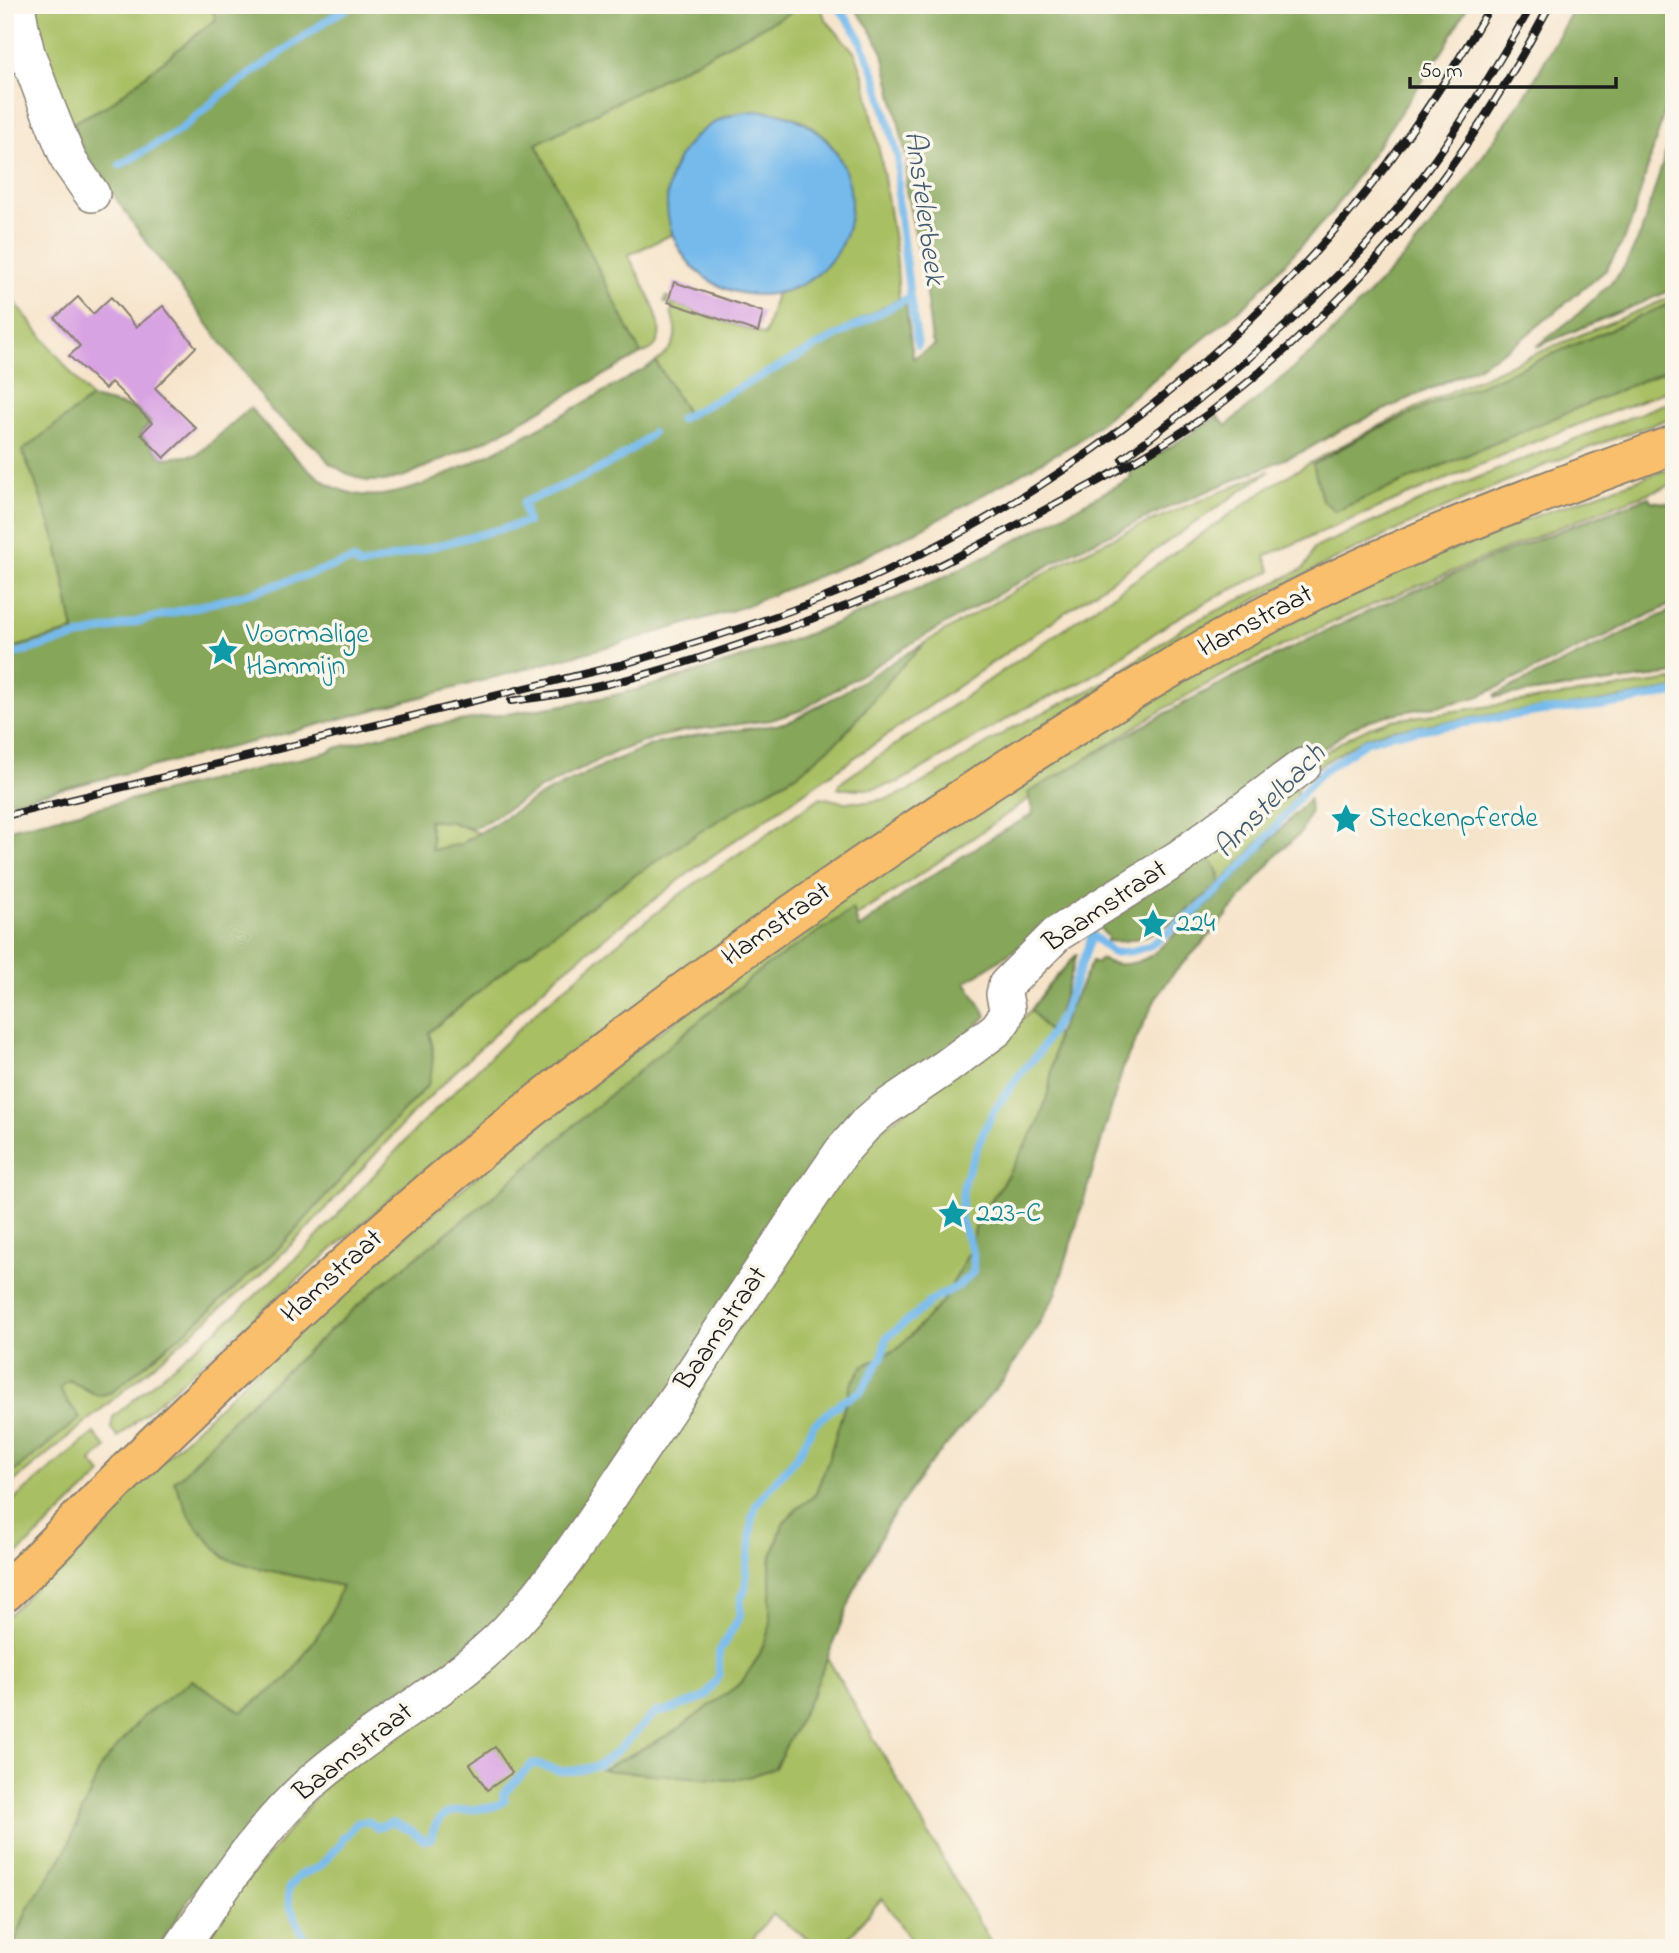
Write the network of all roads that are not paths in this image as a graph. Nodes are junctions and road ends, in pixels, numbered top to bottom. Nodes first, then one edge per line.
1 (18, 5) edge
2 (92, 194) dead end
3 (1674, 445) edge
4 (1303, 766) dead end
5 (5, 1592) edge
6 (181, 1948) edge

1 - 2 street
3 - 5 main road, Hamstraat
4 - 6 street, Baamstraat

